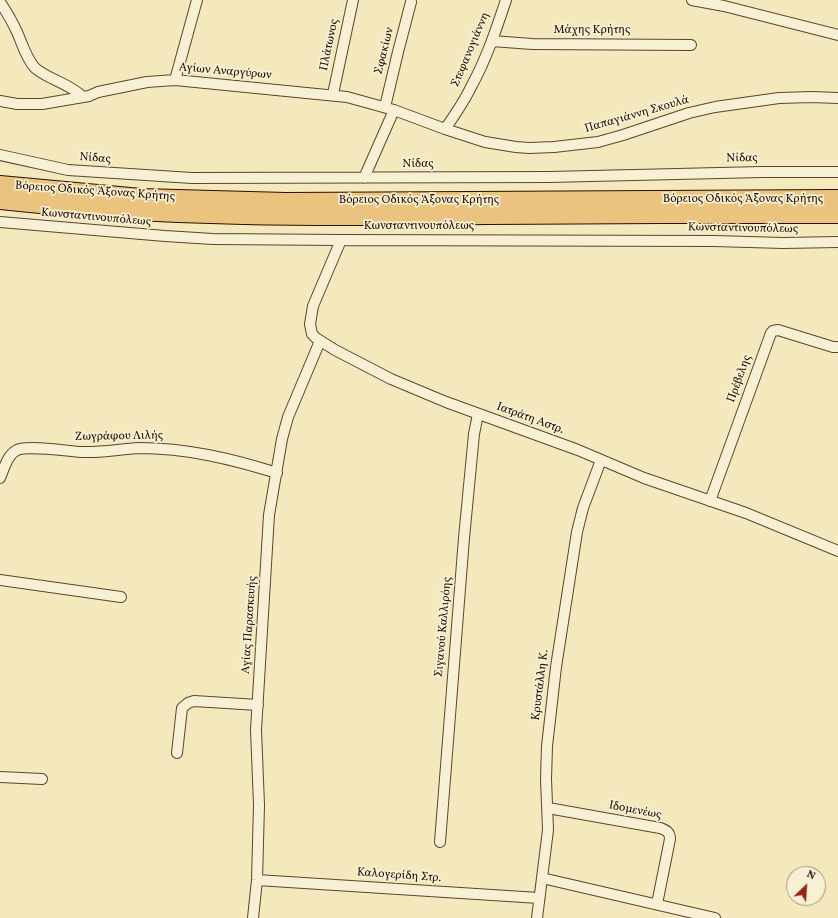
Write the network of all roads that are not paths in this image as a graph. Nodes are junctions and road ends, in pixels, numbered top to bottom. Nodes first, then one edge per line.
1 (197, 0) edge
2 (353, 0) edge
3 (506, 0) edge
4 (692, 0) edge
5 (0, 2) edge
6 (412, 2) dead end
7 (838, 34) edge
8 (492, 41) junction
9 (692, 45) dead end
10 (175, 80) junction
11 (333, 94) junction
12 (83, 97) junction
13 (838, 98) edge
14 (0, 101) edge
15 (390, 109) junction
16 (445, 129) junction
17 (0, 155) edge
18 (838, 172) edge
19 (364, 178) junction
20 (0, 184) edge
21 (838, 199) edge
22 (0, 200) edge
23 (838, 214) edge
24 (0, 222) edge
25 (341, 240) junction
26 (838, 242) edge
27 (320, 342) junction
28 (838, 347) edge
29 (478, 414) junction
30 (601, 460) junction
31 (277, 473) junction
32 (0, 478) edge
33 (710, 501) junction
34 (838, 552) edge
35 (0, 580) edge
36 (121, 597) dead end
37 (258, 705) junction
38 (177, 753) dead end
39 (0, 777) edge
40 (42, 779) dead end
41 (548, 808) junction
42 (440, 842) dead end
43 (542, 878) junction
44 (257, 880) junction
45 (539, 898) junction
46 (657, 904) junction
47 (698, 916) edge
48 (253, 918) edge
49 (537, 918) edge
50 (715, 918) edge

1 - 10 street
2 - 11 street, Πλάτωνος
3 - 8 street, Στεφανογιάννη
4 - 7 street
5 - 12 street
6 - 15 street, Σφακίων
8 - 9 street, Μάχης Κρήτης
8 - 16 street, Στεφανογιάννη
10 - 11 street, Αγίων Αναργύρων
10 - 12 street, Αγίων Αναργύρων
11 - 15 street, Αγίων Αναργύρων
12 - 14 street, Αγίων Αναργύρων
13 - 16 street, Παπαγιάννη Σκουλά
15 - 16 street, Αγίων Αναργύρων
15 - 19 street, Σφακίων
17 - 19 street, Νίδας
18 - 19 street, Νίδας
20 - 21 highway, Βόρειος Οδικός Άξονας Κρήτης
22 - 23 highway, Βόρειος Οδικός Άξονας Κρήτης
24 - 25 street, Κωνσταντινουπόλεως
25 - 26 street, Κωνσταντινουπόλεως
25 - 27 street
27 - 29 street, Ιατράτη Αστρ.
27 - 31 street, Αγίας Παρασκευής
28 - 33 street, Πρέβελης
29 - 30 street, Ιατράτη Αστρ.
29 - 42 street, Σιγανού Καλλιρόης
30 - 33 street, Ιατράτη Αστρ.
30 - 41 street, Κρυστάλλη Κ.
31 - 32 street, Ζωγράφου Λιλής
31 - 37 street, Αγίας Παρασκευής
33 - 34 street, Ιατράτη Αστρ.
35 - 36 street
37 - 38 street
37 - 44 street, Αγίας Παρασκευής
39 - 40 street
41 - 43 street, Κρυστάλλη Κ.
41 - 46 street, Ιδομενέως
43 - 45 street, Κρυστάλλη Κ.
43 - 46 street
44 - 45 street, Καλογερίδη Στρ.
44 - 48 street, Αγίας Παρασκευής
45 - 49 street, Κρυστάλλη Κ.
46 - 47 street
47 - 50 street

